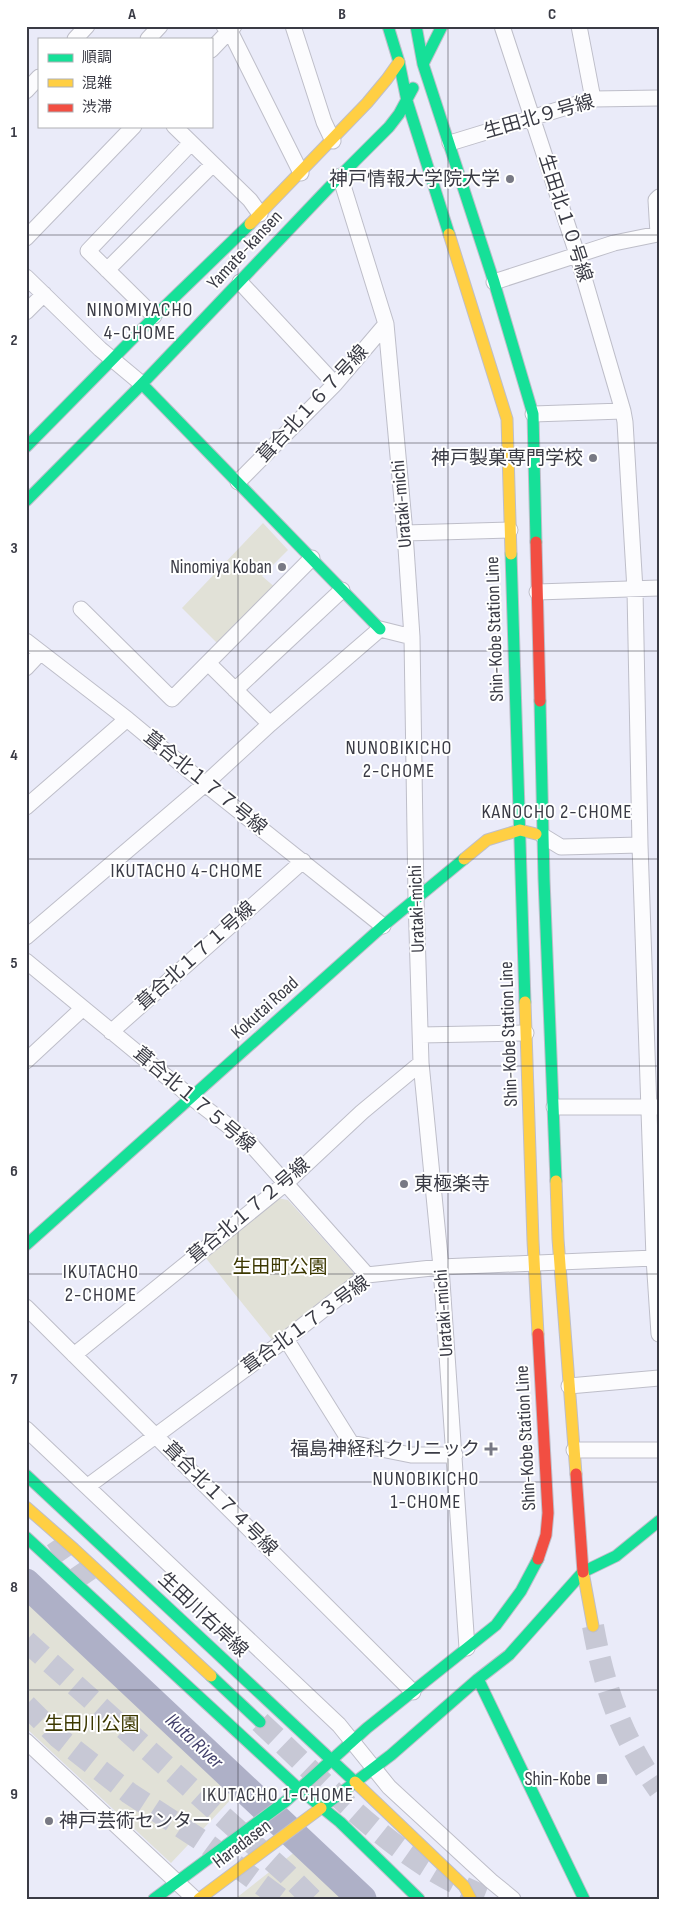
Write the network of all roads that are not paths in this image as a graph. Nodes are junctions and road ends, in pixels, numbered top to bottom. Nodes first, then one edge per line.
1 (160, 26) edge
2 (293, 26) edge
3 (388, 26) edge
4 (412, 26) edge
5 (416, 26) edge
6 (442, 26) edge
7 (502, 26) edge
8 (579, 26) edge
9 (229, 28) edge
10 (149, 38) edge
11 (212, 49) edge
12 (399, 62) junction
13 (423, 64) junction
14 (38, 78) edge
15 (26, 91) edge
16 (659, 98) edge
17 (593, 99) junction
18 (407, 101) junction
19 (532, 117) junction
20 (132, 128) edge
21 (176, 128) edge
22 (333, 141) junction
23 (191, 143) junction
24 (450, 143) junction
25 (212, 164) junction
26 (301, 173) junction
27 (340, 176) junction
28 (659, 197) edge
29 (260, 214) junction
30 (26, 238) edge
31 (577, 254) junction
32 (107, 270) junction
33 (26, 277) edge
34 (240, 282) junction
35 (494, 282) junction
36 (44, 294) junction
37 (26, 312) edge
38 (154, 316) junction
39 (386, 324) junction
40 (112, 359) junction
41 (142, 384) junction
42 (335, 384) junction
43 (623, 411) junction
44 (532, 414) junction
45 (26, 448) edge
46 (238, 482) junction
47 (26, 501) edge
48 (510, 530) junction
49 (405, 533) junction
50 (312, 558) junction
51 (659, 588) edge
52 (342, 590) junction
53 (635, 590) junction
54 (537, 592) junction
55 (81, 608) dead end
56 (380, 628) junction
57 (412, 637) junction
58 (26, 641) edge
59 (40, 653) junction
60 (208, 663) junction
61 (26, 668) edge
62 (234, 690) junction
63 (127, 720) junction
64 (270, 724) junction
65 (205, 784) junction
66 (26, 807) edge
67 (520, 830) junction
68 (543, 836) junction
69 (640, 845) junction
70 (303, 861) junction
71 (416, 898) junction
72 (384, 926) junction
73 (26, 937) edge
74 (26, 961) edge
75 (83, 1008) junction
76 (112, 1032) junction
77 (526, 1033) junction
78 (421, 1035) junction
79 (26, 1062) edge
80 (422, 1063) junction
81 (191, 1097) junction
82 (554, 1107) junction
83 (654, 1108) edge
84 (286, 1183) junction
85 (26, 1245) edge
86 (654, 1258) junction
87 (535, 1262) junction
88 (559, 1262) junction
89 (441, 1267) junction
90 (367, 1275) junction
91 (26, 1307) edge
92 (659, 1334) edge
93 (286, 1338) junction
94 (74, 1355) junction
95 (659, 1378) edge
96 (570, 1386) junction
97 (26, 1429) edge
98 (156, 1436) junction
99 (574, 1450) junction
100 (659, 1450) edge
101 (455, 1455) junction
102 (26, 1475) edge
103 (88, 1486) junction
104 (26, 1507) edge
105 (659, 1521) edge
106 (26, 1537) edge
107 (570, 1560) dead end
108 (583, 1572) junction
109 (593, 1626) tunnel mouth
110 (467, 1648) junction
111 (478, 1679) junction
112 (413, 1692) junction
113 (260, 1722) tunnel mouth
114 (26, 1741) edge
115 (352, 1741) junction
116 (331, 1760) junction
117 (374, 1768) junction
118 (355, 1782) junction
119 (300, 1789) junction
120 (322, 1807) junction
121 (177, 1882) junction
122 (468, 1892) edge
123 (154, 1899) edge
124 (195, 1899) edge
125 (199, 1899) edge
126 (419, 1899) edge
127 (482, 1899) edge
128 (513, 1899) edge
129 (584, 1899) edge

1 - 10 street
2 - 22 street
3 - 12 main road, Shin-Kobe Station Line
4 - 12 main road, Yamate-kansen
5 - 13 main road
6 - 13 main road, Yamate-kansen
7 - 19 street, 生田北１０号線
8 - 17 street
9 - 11 street
9 - 26 street
12 - 18 main road, Shin-Kobe Station Line
12 - 22 main road, Yamate-kansen
13 - 18 main road, Yamate-kansen
13 - 24 main road
14 - 15 street
16 - 17 street, 生田北９号線
17 - 19 street, 生田北９号線
18 - 27 main road, Yamate-kansen
18 - 48 main road, Shin-Kobe Station Line
19 - 24 street, 生田北９号線
19 - 31 street, 生田北１０号線
20 - 30 street
21 - 23 street
22 - 26 main road, Yamate-kansen
23 - 25 street
23 - 32 street
24 - 35 main road
25 - 29 street
25 - 32 street
26 - 29 main road, Yamate-kansen
27 - 34 main road, Yamate-kansen
27 - 39 street, Urataki-michi
28 - 31 street
29 - 38 main road, Yamate-kansen
31 - 35 street
31 - 43 street, 生田北１０号線
32 - 38 street
33 - 36 street
34 - 41 main road, Yamate-kansen
34 - 42 street
35 - 44 main road
36 - 37 street
36 - 40 street
38 - 40 main road, Yamate-kansen
39 - 42 street, 葺合北１６７号線
39 - 49 street, Urataki-michi
40 - 41 street
40 - 45 main road, Yamate-kansen
41 - 46 main road
41 - 47 main road, Yamate-kansen
42 - 46 street, 葺合北１６７号線
43 - 44 street
43 - 53 street, 生田北１０号線
44 - 54 main road
46 - 50 main road
48 - 49 street
48 - 67 main road, Shin-Kobe Station Line
49 - 57 street, Urataki-michi
50 - 52 main road
50 - 60 street
51 - 53 street
52 - 56 main road
52 - 62 street
53 - 54 street
53 - 69 street, 生田北１０号線
54 - 68 main road
55 - 60 street
56 - 57 street
56 - 64 street
57 - 71 street, Urataki-michi
58 - 59 street, 葺合北１７７号線
59 - 61 street
59 - 63 street, 葺合北１７７号線
60 - 62 street
62 - 64 street
63 - 65 street, 葺合北１７７号線
63 - 66 street
64 - 65 street
65 - 70 street, 葺合北１７７号線
65 - 73 street
67 - 68 main road
67 - 71 main road, Kokutai Road
67 - 77 main road, Shin-Kobe Station Line
68 - 69 street
68 - 82 main road
69 - 83 street, 生田北１０号線
70 - 72 street, 葺合北１７７号線
70 - 76 street, 葺合北１７１号線
71 - 72 main road, Kokutai Road
71 - 78 street, Urataki-michi
72 - 81 main road, Kokutai Road
74 - 75 street, 葺合北１７５号線
75 - 76 street, 葺合北１７５号線
75 - 79 street
76 - 81 street, 葺合北１７５号線
77 - 78 street
77 - 87 main road, Shin-Kobe Station Line
78 - 80 street, Urataki-michi
80 - 84 street, 葺合北１７２号線
80 - 89 street, Urataki-michi
81 - 84 street, 葺合北１７５号線
81 - 85 main road, Kokutai Road
82 - 83 street
82 - 88 main road
83 - 86 street, 生田北１０号線
84 - 90 street, 葺合北１７５号線
84 - 94 street, 葺合北１７２号線
86 - 88 street, 葺合北１７３号線
86 - 92 street, 生田北１０号線
87 - 88 street, 葺合北１７３号線
87 - 89 street, 葺合北１７３号線
87 - 110 main road, Shin-Kobe Station Line
88 - 96 main road
89 - 90 street, 葺合北１７３号線
89 - 101 street, Urataki-michi
90 - 93 street, 葺合北１７３号線
91 - 94 street, 葺合北１７４号線
93 - 98 street, 葺合北１７３号線
93 - 101 street
94 - 98 street, 葺合北１７４号線
95 - 96 street
96 - 99 main road
97 - 103 street
98 - 103 street, 葺合北１７３号線
98 - 112 street, 葺合北１７４号線
99 - 100 street
99 - 108 main road
101 - 110 street, Urataki-michi
102 - 116 main road, 生田川右岸線
103 - 115 street
104 - 113 main road
105 - 108 main road
106 - 119 main road
107 - 108 main road
108 - 109 main road
108 - 111 main road
110 - 112 main road, Shin-Kobe Station Line
111 - 117 main road
111 - 129 main road
112 - 115 main road, Shin-Kobe Station Line
114 - 121 street
115 - 116 main road, Shin-Kobe Station Line
115 - 117 street
116 - 118 main road, 生田川右岸線
116 - 119 main road, Shin-Kobe Station Line
117 - 118 main road
117 - 128 street
118 - 120 main road, Haradasen
118 - 122 main road
119 - 120 main road
119 - 121 main road, Haradasen
120 - 125 main road, Haradasen
120 - 126 main road
121 - 123 main road, Haradasen
121 - 124 street
122 - 127 street

